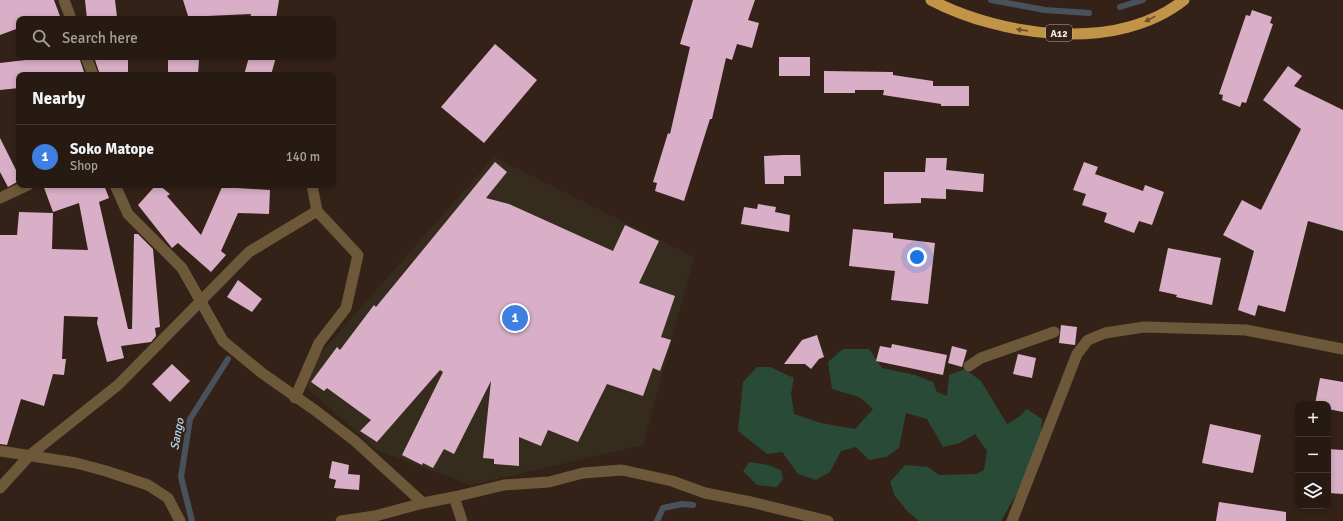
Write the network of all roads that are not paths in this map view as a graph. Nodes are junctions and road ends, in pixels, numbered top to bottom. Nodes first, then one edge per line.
1 (64, 0) edge
2 (931, 0) edge
3 (1184, 0) edge
4 (70, 16) edge
5 (87, 60) edge
6 (92, 72) edge
7 (22, 188) edge
8 (115, 188) edge
9 (313, 188) edge
10 (0, 198) edge
11 (317, 211) junction
12 (201, 301) junction
13 (1054, 332) dead end
14 (1343, 349) edge
15 (969, 366) dead end
16 (295, 398) junction
17 (0, 451) edge
18 (30, 455) junction
19 (0, 488) edge
20 (454, 497) junction
21 (423, 503) junction
22 (180, 521) edge
23 (341, 521) edge
24 (462, 521) edge
25 (828, 521) edge
26 (1012, 521) edge

1 - 4 street
3 -> 2 highway, A12
5 - 6 street
7 - 10 street
8 - 12 street
9 - 11 street
11 - 12 street
11 - 16 street
12 - 16 street
12 - 18 street
13 - 15 street
14 - 26 street
16 - 21 street
17 - 18 street
18 - 19 street
18 - 22 street
20 - 21 street
20 - 24 street
20 - 25 street
21 - 23 street

